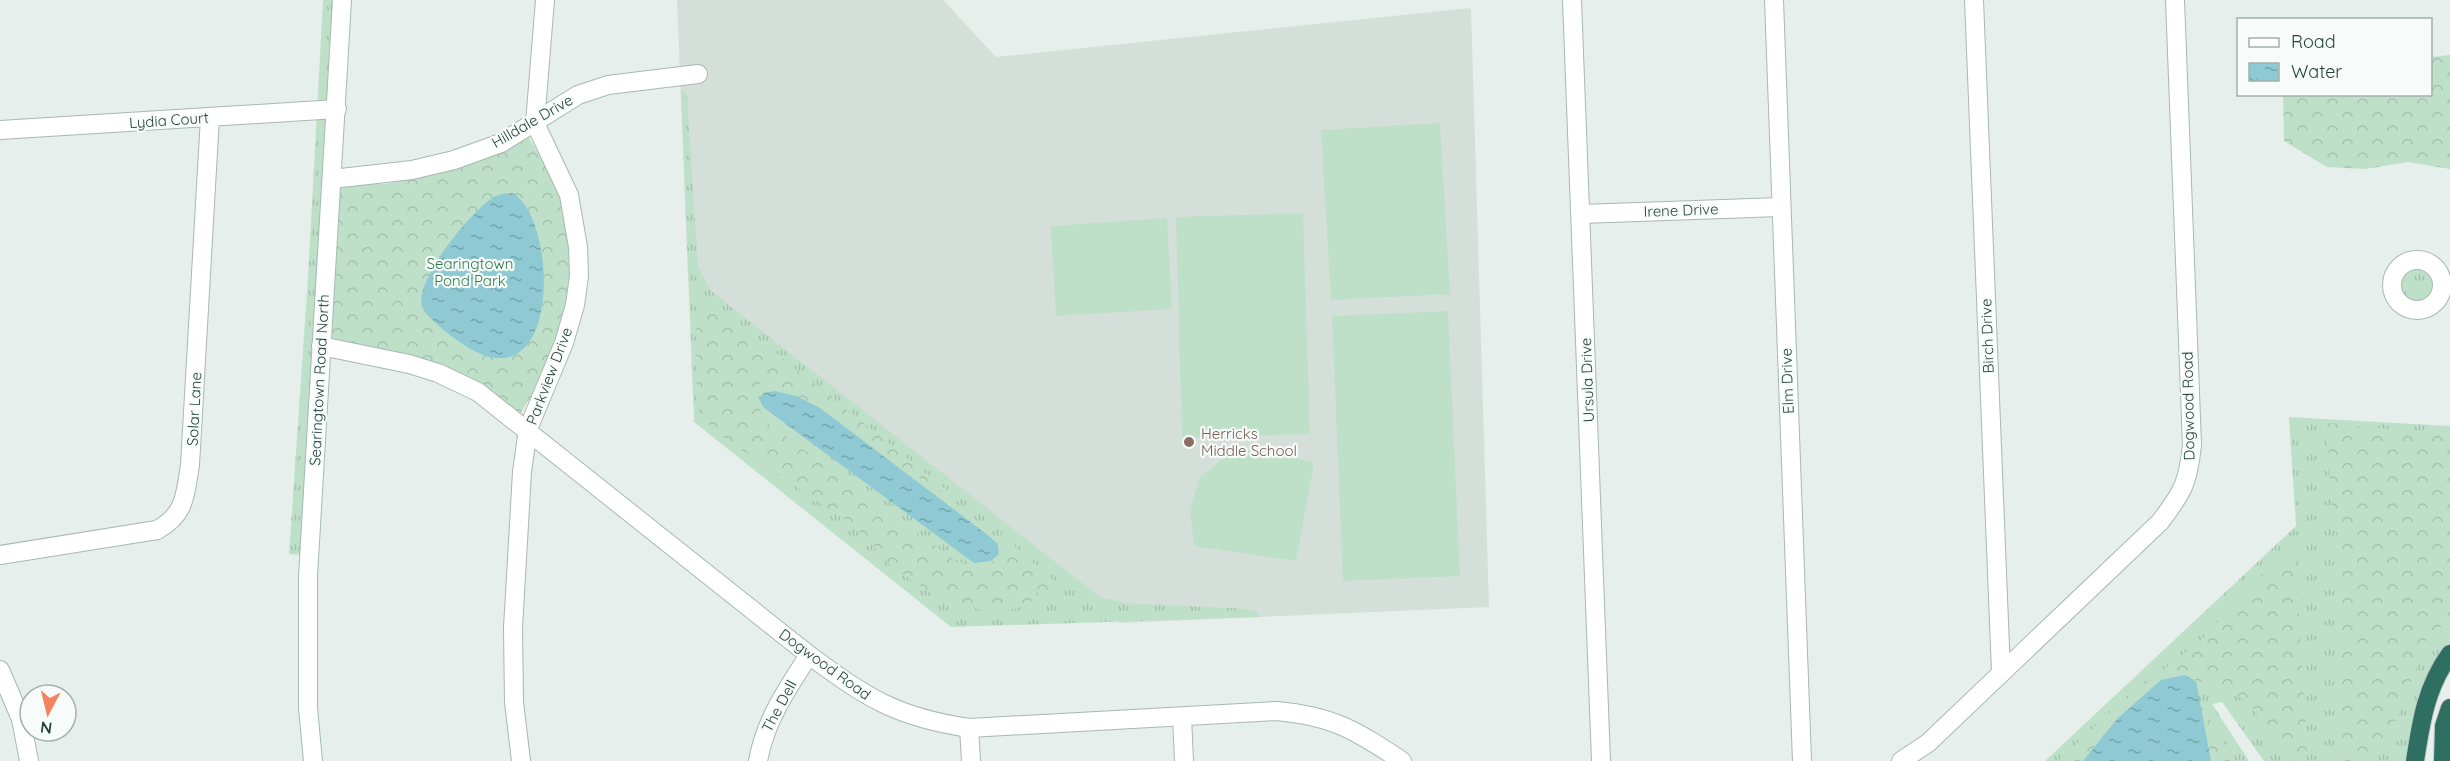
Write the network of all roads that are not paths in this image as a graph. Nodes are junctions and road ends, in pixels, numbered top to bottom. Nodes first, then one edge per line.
1 (342, 0) edge
2 (545, 0) edge
3 (1572, 0) edge
4 (1774, 0) edge
5 (1974, 0) edge
6 (2175, 0) edge
7 (698, 74) dead end
8 (337, 109) junction
9 (210, 117) junction
10 (535, 123) junction
11 (0, 130) edge
12 (332, 179) junction
13 (1781, 207) junction
14 (1581, 214) junction
15 (321, 346) junction
16 (528, 429) junction
17 (0, 555) edge
18 (809, 654) junction
19 (2450, 654) edge
20 (0, 670) edge
21 (2001, 672) junction
22 (2450, 708) edge
23 (1182, 717) junction
24 (969, 728) junction
25 (29, 761) edge
26 (313, 761) edge
27 (521, 761) edge
28 (758, 761) edge
29 (971, 761) edge
30 (1184, 761) edge
31 (1402, 761) edge
32 (1601, 761) edge
33 (1802, 761) edge
34 (1901, 761) edge
35 (2415, 761) edge
36 (2443, 761) edge

1 - 8 street, Searingtown Road North
2 - 10 street, Parkview Drive
3 - 14 street, Ursula Drive
4 - 13 street, Elm Drive
5 - 21 street, Birch Drive
6 - 21 street, Dogwood Road
7 - 10 street, Hilldale Drive
8 - 9 street, Lydia Court
8 - 12 street, Searingtown Road North
9 - 11 street, Lydia Court
9 - 17 street, Solar Lane
10 - 12 street, Hilldale Drive
10 - 16 street, Parkview Drive
12 - 15 street, Searingtown Road North
13 - 14 street, Irene Drive
13 - 33 street, Elm Drive
14 - 32 street, Ursula Drive
15 - 16 street, Dogwood Road
15 - 26 street, Searingtown Road North
16 - 18 street, Dogwood Road
16 - 27 street, Parkview Drive
18 - 24 street, Dogwood Road
18 - 28 street, The Dell
19 - 35 highway
20 - 25 street
21 - 34 street, Dogwood Road
22 - 36 highway
23 - 24 street, Dogwood Road
23 - 30 street
23 - 31 street, Dogwood Road
24 - 29 street

